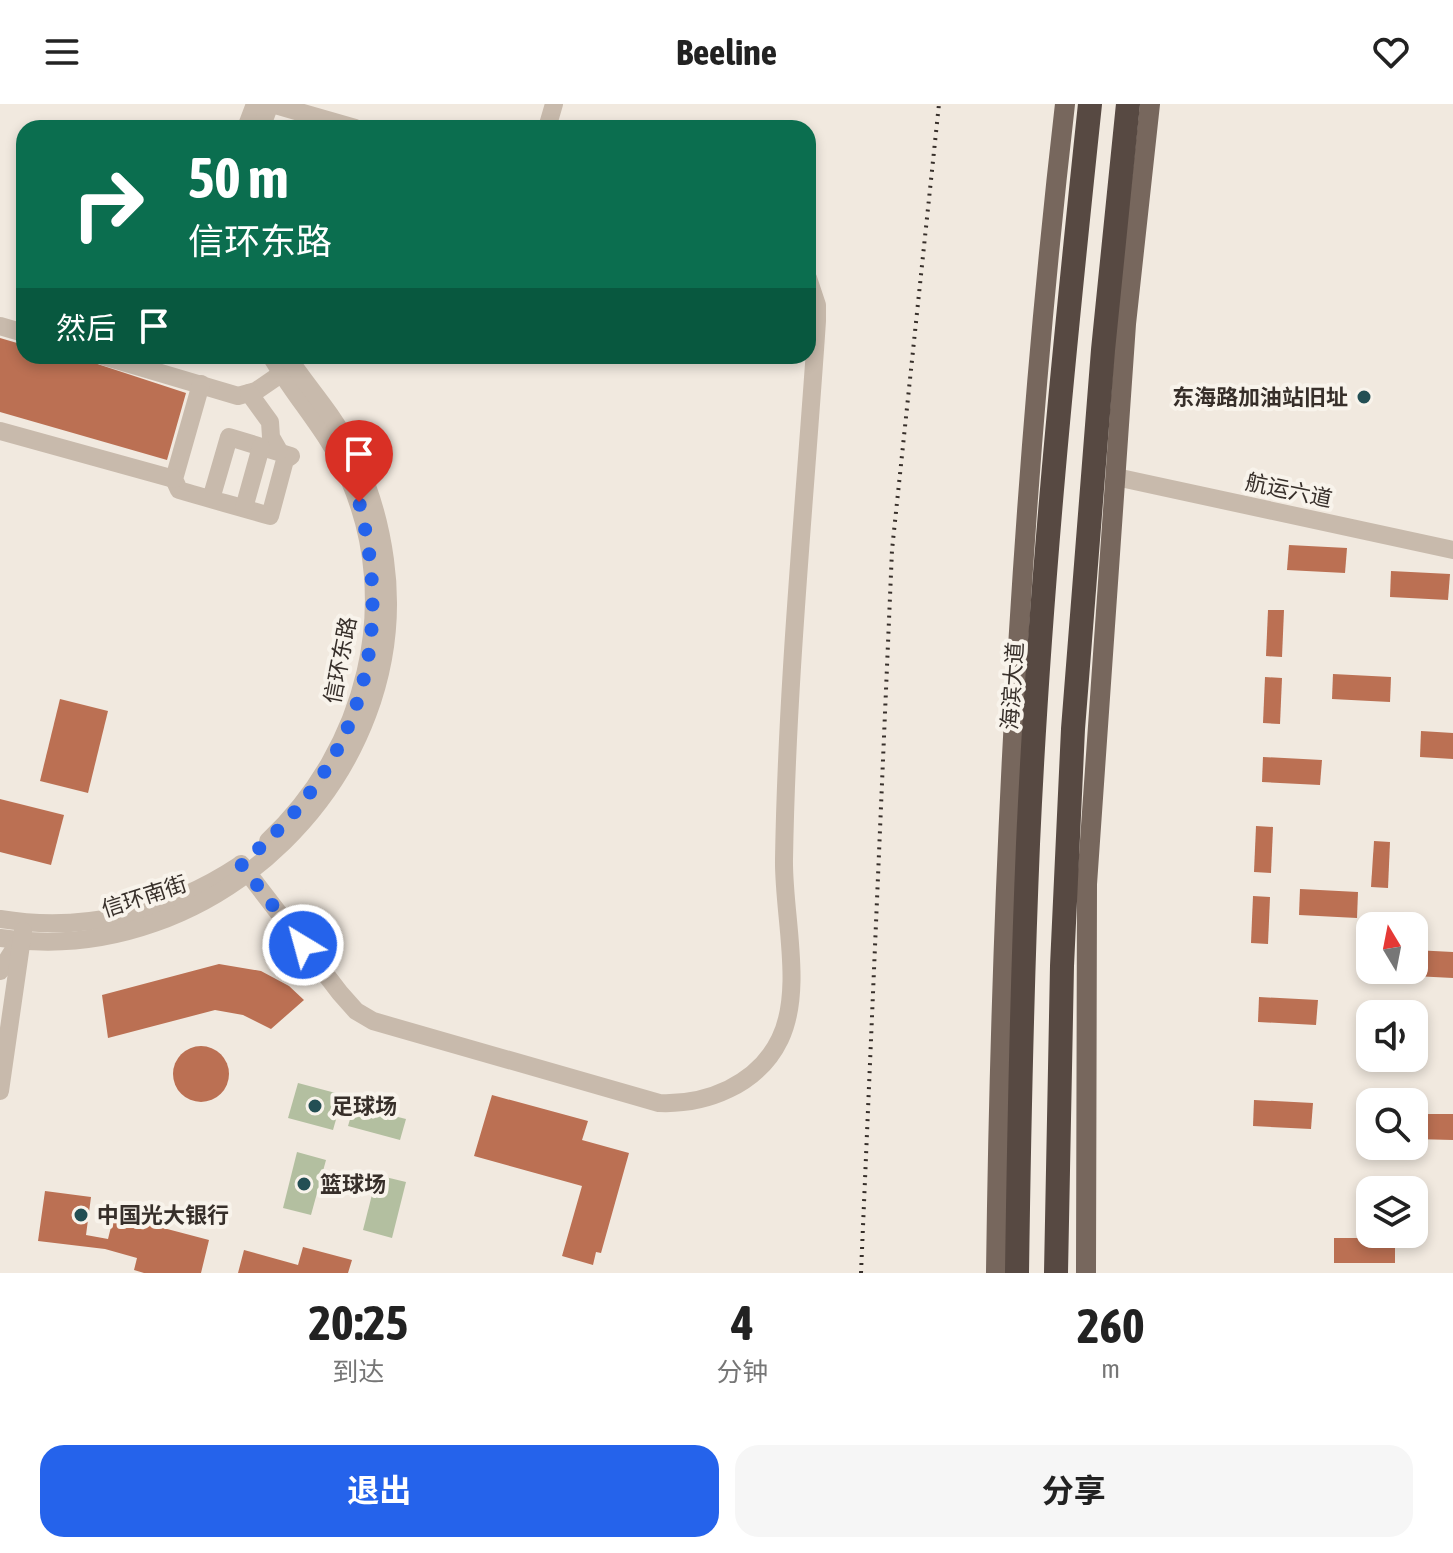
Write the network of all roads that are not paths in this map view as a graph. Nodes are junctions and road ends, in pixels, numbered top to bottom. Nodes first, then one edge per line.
1 (271, 104) edge
2 (1065, 104) edge
3 (1090, 104) edge
4 (1128, 104) edge
5 (1150, 104) edge
6 (327, 120) edge
7 (816, 302) edge
8 (816, 336) edge
9 (131, 364) edge
10 (814, 364) edge
11 (287, 365) edge
12 (201, 384) junction
13 (249, 393) junction
14 (0, 431) edge
15 (270, 449) junction
16 (1116, 477) junction
17 (174, 479) junction
18 (211, 499) junction
19 (244, 508) junction
20 (1453, 550) edge
21 (245, 868) junction
22 (2, 919) edge
23 (62, 932) junction
24 (12, 938) edge
25 (0, 971) edge
26 (14, 985) junction
27 (0, 1091) edge
28 (996, 1273) edge
29 (1017, 1273) edge
30 (1056, 1273) edge
31 (1086, 1273) edge

1 - 6 street
2 - 28 main road
3 - 29 highway, 海滨大道
4 - 30 highway
5 - 16 main road
7 - 8 street
9 - 12 street
10 - 21 street
11 - 13 street
11 - 21 street, 信环东路
12 - 13 street
12 - 17 street
13 - 15 street
14 - 17 street
15 - 18 street
15 - 19 street
15 - 19 street
16 - 20 street, 航运六道
16 - 31 main road
17 - 18 street
18 - 19 street
21 - 23 street, 信环南街
22 - 24 street, 信环南街
23 - 24 street, 信环南街
23 - 26 street
24 - 25 street
24 - 26 street
26 - 27 street

